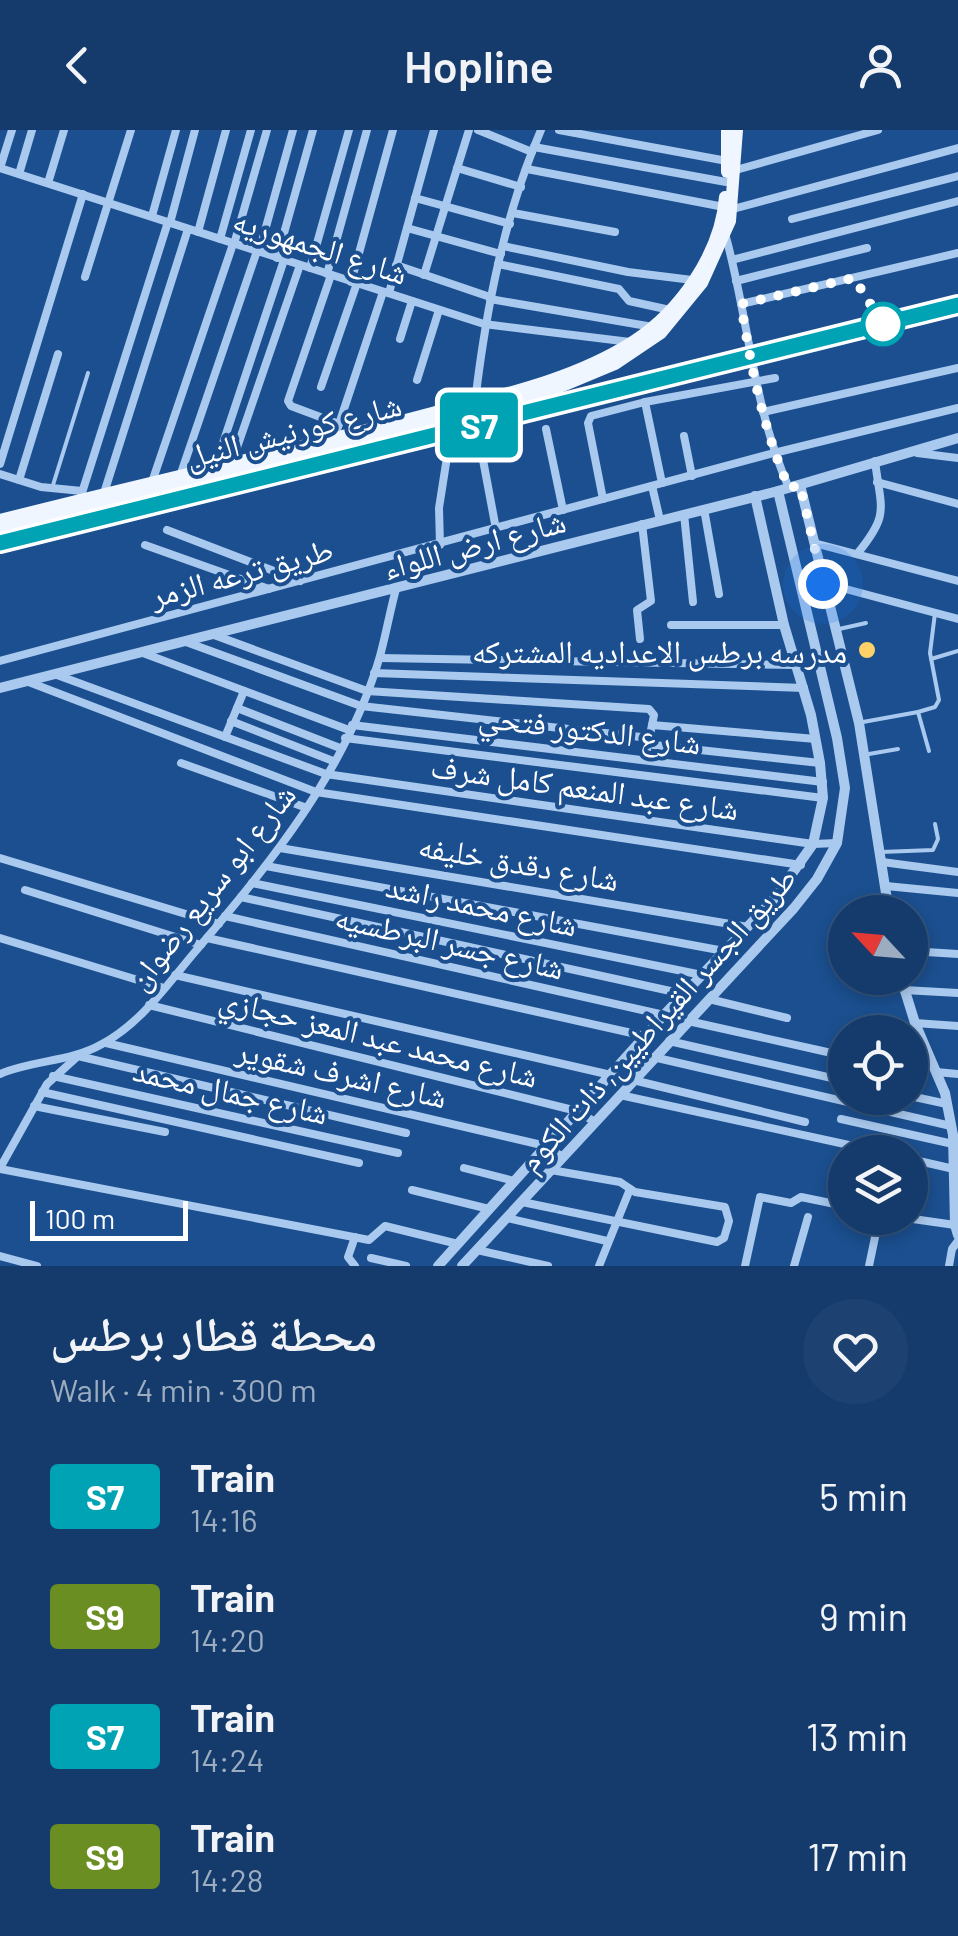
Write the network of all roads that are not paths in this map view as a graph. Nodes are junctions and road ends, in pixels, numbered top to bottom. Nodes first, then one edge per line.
1 (12, 130) edge
2 (32, 130) edge
3 (64, 130) edge
4 (131, 130) edge
5 (176, 130) edge
6 (195, 130) edge
7 (226, 130) edge
8 (251, 130) edge
9 (267, 130) edge
10 (293, 130) edge
11 (313, 130) edge
12 (349, 130) edge
13 (367, 130) edge
14 (394, 130) edge
15 (434, 130) edge
16 (469, 130) edge
17 (478, 130) edge
18 (542, 130) edge
19 (559, 130) edge
20 (727, 130) edge
21 (737, 130) edge
22 (878, 130) edge
23 (958, 148) edge
24 (533, 149) junction
25 (0, 168) edge
26 (457, 168) junction
27 (527, 169) junction
28 (730, 171) junction
29 (19, 174) junction
30 (958, 176) edge
31 (48, 183) junction
32 (521, 187) junction
33 (83, 194) junction
34 (415, 198) junction
35 (958, 201) edge
36 (110, 203) junction
37 (445, 206) junction
38 (728, 208) junction
39 (513, 213) junction
40 (152, 216) junction
41 (792, 219) dead end
42 (169, 222) junction
43 (510, 224) junction
44 (407, 228) junction
45 (193, 230) junction
46 (615, 232) dead end
47 (436, 236) junction
48 (726, 237) junction
49 (220, 239) junction
50 (234, 244) junction
51 (867, 248) dead end
52 (502, 250) junction
53 (258, 252) junction
54 (958, 253) edge
55 (281, 259) junction
56 (732, 260) junction
57 (498, 264) junction
58 (396, 265) junction
59 (305, 267) junction
60 (329, 274) junction
61 (424, 274) junction
62 (85, 277) dead end
63 (692, 280) junction
64 (736, 281) junction
65 (354, 282) junction
66 (386, 293) junction
67 (490, 298) junction
68 (412, 301) junction
69 (741, 304) junction
70 (439, 310) junction
71 (670, 310) junction
72 (484, 324) junction
73 (652, 327) junction
74 (400, 339) dead end
75 (632, 342) junction
76 (58, 354) dead end
77 (958, 368) edge
78 (88, 373) dead end
79 (775, 378) dead end
80 (417, 380) dead end
81 (755, 383) junction
82 (321, 387) dead end
83 (474, 402) junction
84 (644, 402) junction
85 (958, 408) edge
86 (763, 412) junction
87 (339, 424) junction
88 (546, 430) dead end
89 (684, 436) dead end
90 (958, 438) edge
91 (334, 439) junction
92 (480, 444) dead end
93 (908, 451) junction
94 (774, 453) junction
95 (447, 457) dead end
96 (958, 458) edge
97 (232, 462) junction
98 (874, 462) junction
99 (0, 464) edge
100 (216, 467) junction
101 (0, 474) edge
102 (180, 476) junction
103 (692, 476) junction
104 (19, 480) junction
105 (152, 482) junction
106 (877, 482) junction
107 (662, 484) junction
108 (652, 486) junction
109 (789, 488) junction
110 (52, 490) junction
111 (104, 493) junction
112 (81, 496) junction
113 (755, 496) junction
114 (603, 499) junction
115 (958, 504) edge
116 (704, 508) junction
117 (563, 510) junction
118 (684, 514) junction
119 (0, 520) edge
120 (660, 520) junction
121 (642, 524) junction
122 (496, 529) junction
123 (0, 530) edge
124 (167, 530) dead end
125 (814, 543) junction
126 (145, 544) dead end
127 (440, 545) junction
128 (857, 554) junction
129 (300, 581) junction
130 (958, 581) edge
131 (823, 584) junction
132 (396, 589) junction
133 (269, 590) junction
134 (719, 594) dead end
135 (693, 602) dead end
136 (935, 612) junction
137 (958, 618) edge
138 (866, 623) dead end
139 (784, 624) junction
140 (671, 625) dead end
141 (834, 630) junction
142 (210, 634) junction
143 (640, 639) dead end
144 (184, 641) junction
145 (958, 651) edge
146 (140, 652) junction
147 (380, 658) junction
148 (931, 658) junction
149 (0, 660) edge
150 (796, 665) junction
151 (374, 672) junction
152 (56, 675) junction
153 (26, 681) junction
154 (0, 688) edge
155 (804, 688) junction
156 (244, 691) junction
157 (367, 691) junction
158 (361, 706) junction
159 (236, 708) junction
160 (918, 712) junction
161 (231, 721) junction
162 (859, 724) junction
163 (652, 725) junction
164 (349, 731) junction
165 (224, 737) junction
166 (816, 739) junction
167 (648, 740) junction
168 (340, 748) junction
169 (898, 749) dead end
170 (929, 751) dead end
171 (864, 755) junction
172 (645, 760) junction
173 (333, 761) junction
174 (181, 763) dead end
175 (820, 763) junction
176 (326, 774) junction
177 (823, 782) junction
178 (316, 792) junction
179 (822, 798) junction
180 (307, 808) junction
181 (935, 824) dead end
182 (837, 843) junction
183 (813, 844) junction
184 (280, 848) junction
185 (882, 857) junction
186 (0, 858) edge
187 (801, 865) junction
188 (266, 866) junction
189 (958, 872) edge
190 (252, 883) junction
191 (886, 886) junction
192 (24, 890) dead end
193 (958, 894) edge
194 (887, 895) edge
195 (240, 898) junction
196 (774, 899) junction
197 (794, 908) junction
198 (222, 920) junction
199 (748, 927) junction
200 (0, 938) edge
201 (204, 941) junction
202 (724, 952) junction
203 (928, 952) edge
204 (958, 954) edge
205 (175, 975) junction
206 (702, 975) junction
207 (164, 988) junction
208 (928, 991) edge
209 (958, 993) edge
210 (684, 994) junction
211 (709, 998) junction
212 (149, 1005) junction
213 (664, 1015) junction
214 (786, 1018) dead end
215 (688, 1021) junction
216 (928, 1024) edge
217 (958, 1026) edge
218 (645, 1036) junction
219 (668, 1041) junction
220 (106, 1043) junction
221 (828, 1052) edge
222 (928, 1053) edge
223 (78, 1056) junction
224 (654, 1057) junction
225 (622, 1061) junction
226 (936, 1072) junction
227 (0, 1074) edge
228 (610, 1074) junction
229 (958, 1074) edge
230 (53, 1076) junction
231 (636, 1076) junction
232 (828, 1077) edge
233 (42, 1092) junction
234 (620, 1095) junction
235 (928, 1100) edge
236 (947, 1104) junction
237 (34, 1106) junction
238 (578, 1110) junction
239 (841, 1119) dead end
240 (953, 1120) edge
241 (595, 1122) junction
242 (805, 1122) dead end
243 (165, 1132) dead end
244 (406, 1133) dead end
245 (828, 1140) edge
246 (953, 1144) junction
247 (546, 1146) junction
248 (398, 1153) dead end
249 (563, 1157) junction
250 (359, 1163) dead end
251 (928, 1165) edge
252 (0, 1168) edge
253 (464, 1168) dead end
254 (551, 1170) junction
255 (956, 1174) edge
256 (514, 1181) junction
257 (630, 1189) junction
258 (412, 1190) dead end
259 (956, 1197) edge
260 (522, 1202) junction
261 (828, 1203) edge
262 (489, 1208) junction
263 (808, 1217) dead end
264 (507, 1218) junction
265 (616, 1223) junction
266 (928, 1225) edge
267 (957, 1234) edge
268 (875, 1235) edge
269 (355, 1237) junction
270 (607, 1241) junction
271 (458, 1244) junction
272 (477, 1250) junction
273 (0, 1256) edge
274 (371, 1258) dead end
275 (37, 1266) edge
276 (355, 1266) edge
277 (406, 1266) edge
278 (438, 1266) edge
279 (462, 1266) edge
280 (548, 1266) edge
281 (599, 1266) edge
282 (745, 1266) edge
283 (794, 1266) edge
284 (869, 1266) edge
285 (948, 1266) edge

1 - 25 street
2 - 29 street
3 - 31 street
4 - 36 street
5 - 40 street
6 - 42 street
7 - 45 street
8 - 49 street
9 - 50 street
10 - 53 street
11 - 55 street
12 - 59 street
13 - 60 street
14 - 65 street
15 - 34 street
16 - 26 street
17 - 24 street
18 - 24 street
19 - 28 street
20 - 28 main road, شارع كورنيش النيل
21 - 28 main road, شارع كورنيش النيل
22 - 28 street
23 - 38 street
24 - 27 street
24 - 28 street
25 - 29 street, شارع الجمهوريه
26 - 32 street
26 - 37 street
27 - 32 street
27 - 38 street
28 - 38 main road, شارع كورنيش النيل
29 - 31 street, شارع الجمهوريه
30 - 41 street
31 - 33 street, شارع الجمهوريه
32 - 39 street
33 - 36 street, شارع الجمهوريه
33 - 99 street
34 - 37 street
34 - 44 street
35 - 56 street
36 - 40 street, شارع الجمهوريه
36 - 62 street
37 - 43 street
37 - 47 street
38 - 48 main road, شارع كورنيش النيل
38 - 63 main road, شارع كورنيش النيل
39 - 43 street
39 - 46 street
40 - 42 street, شارع الجمهوريه
42 - 45 street, شارع الجمهوريه
42 - 112 street
43 - 52 street
44 - 47 street
44 - 58 street
45 - 49 street, شارع الجمهوريه
45 - 111 street
47 - 52 street
47 - 61 street
48 - 56 street
48 - 123 main road, شارع كورنيش النيل
49 - 50 street, شارع الجمهوريه
50 - 53 street, شارع الجمهوريه
50 - 105 street
51 - 64 street
52 - 57 street
52 - 63 street
53 - 55 street, شارع الجمهوريه
53 - 102 street
54 - 69 street
55 - 59 street, شارع الجمهوريه
55 - 100 street
56 - 64 street
57 - 67 street
57 - 71 street
58 - 61 street
58 - 66 street
59 - 60 street, شارع الجمهوريه
59 - 97 street
60 - 65 street, شارع الجمهوريه
60 - 87 street
61 - 67 street
63 - 71 main road, شارع كورنيش النيل
64 - 69 street
65 - 66 street, شارع الجمهوريه
65 - 82 street
66 - 68 street, شارع الجمهوريه
66 - 87 street
67 - 72 street
67 - 73 street
68 - 70 street, شارع الجمهوريه
68 - 74 street
69 - 81 street
70 - 72 street, شارع الجمهوريه
70 - 80 street
71 - 73 main road, شارع كورنيش النيل
72 - 75 street, شارع الجمهوريه
72 - 83 street
73 - 75 main road, شارع كورنيش النيل
75 - 83 main road, شارع كورنيش النيل
76 - 104 street
77 - 86 street
78 - 110 lane
79 - 81 street
81 - 84 street
81 - 86 street
83 - 91 main road, شارع كورنيش النيل
84 - 107 street
84 - 114 street
85 - 94 street, طريق ترعه الزمر
86 - 94 street
87 - 91 street
88 - 117 street
89 - 103 street
90 - 93 street, شارع ارض اللواء
91 - 97 main road, شارع كورنيش النيل
92 - 122 street
93 - 96 street
93 - 98 street, شارع ارض اللواء
94 - 103 street, طريق ترعه الزمر
94 - 109 street
95 - 127 street
97 - 100 main road, شارع كورنيش النيل
98 - 106 street
98 - 109 street, شارع ارض اللواء
100 - 102 main road, شارع كورنيش النيل
101 - 104 street
102 - 105 main road, شارع كورنيش النيل
103 - 107 street, طريق ترعه الزمر
104 - 110 street
105 - 111 main road, شارع كورنيش النيل
106 - 115 street
106 - 128 street
107 - 108 street, طريق ترعه الزمر
108 - 114 street, طريق ترعه الزمر
108 - 120 street
109 - 113 street, شارع ارض اللواء
109 - 125 street
109 - 182 street, طريق الجسر القيراطيين, ذات الكوم
110 - 112 street
111 - 112 main road, شارع كورنيش النيل
112 - 119 main road, شارع كورنيش النيل
113 - 116 street, شارع ارض اللواء
113 - 139 street, طريق الجسر القيراطيين, ذات الكوم
114 - 117 street, طريق ترعه الزمر
116 - 118 street, شارع ارض اللواء
116 - 134 street
117 - 122 street, طريق ترعه الزمر
118 - 120 street, شارع ارض اللواء
118 - 135 street
120 - 121 street, شارع ارض اللواء
121 - 132 street, شارع ارض اللواء
121 - 143 street
122 - 127 street, طريق ترعه الزمر
124 - 129 street
125 - 128 street
125 - 131 street
126 - 133 street
127 - 129 street, طريق ترعه الزمر
128 - 130 street
129 - 133 street, طريق ترعه الزمر
131 - 136 street
131 - 141 street
132 - 142 street, شارع ارض اللواء
132 - 147 street, شارع ابو سريع رضوان
133 - 149 street, طريق ترعه الزمر
136 - 137 street
136 - 148 lane
138 - 141 lane
139 - 140 street
139 - 150 street, طريق الجسر القيراطيين, ذات الكوم
141 - 162 street
142 - 144 street, شارع ارض اللواء
142 - 157 street
144 - 146 street, شارع ارض اللواء
144 - 158 street
145 - 148 lane
146 - 152 street, شارع ارض اللواء
146 - 156 street
147 - 150 street
147 - 151 street, شارع ابو سريع رضوان
148 - 160 lane
150 - 155 street, طريق الجسر القيراطيين, ذات الكوم
151 - 155 street
151 - 157 street, شارع ابو سريع رضوان
152 - 153 street, شارع ارض اللواء
152 - 165 street, شارع عبد المنعم كامل شرف
153 - 154 street, شارع ارض اللواء
153 - 178 street
155 - 166 street, طريق الجسر القيراطيين, ذات الكوم
156 - 159 street
156 - 164 street
157 - 158 street, شارع ابو سريع رضوان
157 - 163 street
158 - 164 street, شارع ابو سريع رضوان
158 - 167 street
159 - 161 street
159 - 168 street
160 - 162 lane
160 - 170 lane
161 - 165 street
161 - 173 street
162 - 171 street
163 - 166 street
163 - 167 street
164 - 168 street, شارع ابو سريع رضوان
164 - 172 street, شارع الدكتور فتحي
164 - 179 street
165 - 176 street, شارع عبد المنعم كامل شرف
166 - 175 street, طريق الجسر القيراطيين, ذات الكوم
167 - 172 street
167 - 175 street
168 - 173 street, شارع ابو سريع رضوان
169 - 171 lane
171 - 185 street
172 - 177 street, شارع الدكتور فتحي
173 - 176 street, شارع ابو سريع رضوان
174 - 180 street
175 - 177 street, طريق الجسر القيراطيين, ذات الكوم
176 - 178 street, شارع ابو سريع رضوان
176 - 183 street, شارع عبد المنعم كامل شرف
177 - 179 street, طريق الجسر القيراطيين, ذات الكوم
178 - 180 street, شارع ابو سريع رضوان
178 - 187 street
179 - 183 street, طريق الجسر القيراطيين, ذات الكوم
180 - 184 street, شارع ابو سريع رضوان
181 - 185 lane
182 - 183 street, شارع عبد المنعم كامل شرف
182 - 197 street, طريق الجسر القيراطيين, ذات الكوم
183 - 187 street, طريق الجسر القيراطيين, ذات الكوم
184 - 188 street, شارع ابو سريع رضوان
184 - 199 street, شارع دقدق خليفه
185 - 189 street
185 - 191 street
186 - 198 street, شارع جسر البرطسيه
187 - 196 street, طريق الجسر القيراطيين, ذات الكوم
188 - 190 street, شارع ابو سريع رضوان
188 - 202 street
190 - 195 street, شارع ابو سريع رضوان
190 - 206 street, شارع محمد راشد
191 - 193 street
191 - 194 street
192 - 201 street
195 - 198 street, شارع ابو سريع رضوان
195 - 210 street
196 - 197 street
196 - 199 street, طريق الجسر القيراطيين, ذات الكوم
197 - 211 street, طريق الجسر القيراطيين, ذات الكوم
198 - 201 street, شارع ابو سريع رضوان
198 - 213 street, شارع جسر البرطسيه
199 - 202 street, طريق الجسر القيراطيين, ذات الكوم
200 - 207 street
201 - 205 street, شارع ابو سريع رضوان
201 - 218 street
202 - 206 street, طريق الجسر القيراطيين, ذات الكوم
203 - 204 street
205 - 207 street, شارع ابو سريع رضوان
205 - 228 street
206 - 210 street, طريق الجسر القيراطيين, ذات الكوم
207 - 212 street, شارع ابو سريع رضوان
208 - 209 street
210 - 213 street, طريق الجسر القيراطيين, ذات الكوم
211 - 214 street
211 - 215 street, طريق الجسر القيراطيين, ذات الكوم
212 - 220 street, شارع ابو سريع رضوان
212 - 238 street, شارع محمد عبد المعز حجازي
213 - 218 street, طريق الجسر القيراطيين, ذات الكوم
215 - 219 street, طريق الجسر القيراطيين, ذات الكوم
215 - 221 street
216 - 217 street
218 - 225 street, طريق الجسر القيراطيين, ذات الكوم
219 - 224 street, طريق الجسر القيراطيين, ذات الكوم
219 - 232 street
220 - 223 street, شارع ابو سريع رضوان
220 - 247 street, شارع اشرف شقوير
222 - 226 street
223 - 227 street, شارع ابو سريع رضوان
223 - 230 street
223 - 244 street
224 - 231 street, طريق الجسر القيراطيين, ذات الكوم
224 - 240 street
225 - 228 street, طريق الجسر القيراطيين, ذات الكوم
225 - 231 street
226 - 229 street
226 - 236 street
228 - 238 street, طريق الجسر القيراطيين, ذات الكوم
230 - 233 street
230 - 248 street, شارع جمال محمد
231 - 234 street, طريق الجسر القيراطيين, ذات الكوم
231 - 242 street
233 - 237 street
233 - 250 street
234 - 241 street, طريق الجسر القيراطيين, ذات الكوم
234 - 245 street
235 - 236 street
236 - 240 street
237 - 243 street
237 - 252 street
238 - 241 street, شارع محمد عبد المعز حجازي
238 - 247 street, طريق الجسر القيراطيين, ذات الكوم
239 - 246 street
240 - 246 street
241 - 249 street, طريق الجسر القيراطيين, ذات الكوم
246 - 255 street
247 - 249 street, شارع اشرف شقوير
247 - 256 street, طريق الجسر القيراطيين, ذات الكوم
249 - 254 street, طريق الجسر القيراطيين, ذات الكوم
251 - 255 street
252 - 269 street
253 - 256 street
254 - 257 street
254 - 260 street, طريق الجسر القيراطيين, ذات الكوم
255 - 259 street
256 - 262 street, طريق الجسر القيراطيين, ذات الكوم
257 - 265 street
257 - 265 street
258 - 262 street
259 - 267 street
260 - 264 street, طريق الجسر القيراطيين, ذات الكوم
260 - 265 street
261 - 282 street
262 - 271 street, طريق الجسر القيراطيين, ذات الكوم
263 - 283 street
264 - 270 street
264 - 272 street, طريق الجسر القيراطيين, ذات الكوم
265 - 270 street
266 - 267 street
267 - 285 street
268 - 284 street
269 - 271 street
269 - 276 street
270 - 281 street
271 - 278 street, طريق الجسر القيراطيين, ذات الكوم
272 - 279 street, طريق الجسر القيراطيين, ذات الكوم
272 - 280 street
273 - 275 street
274 - 277 street

